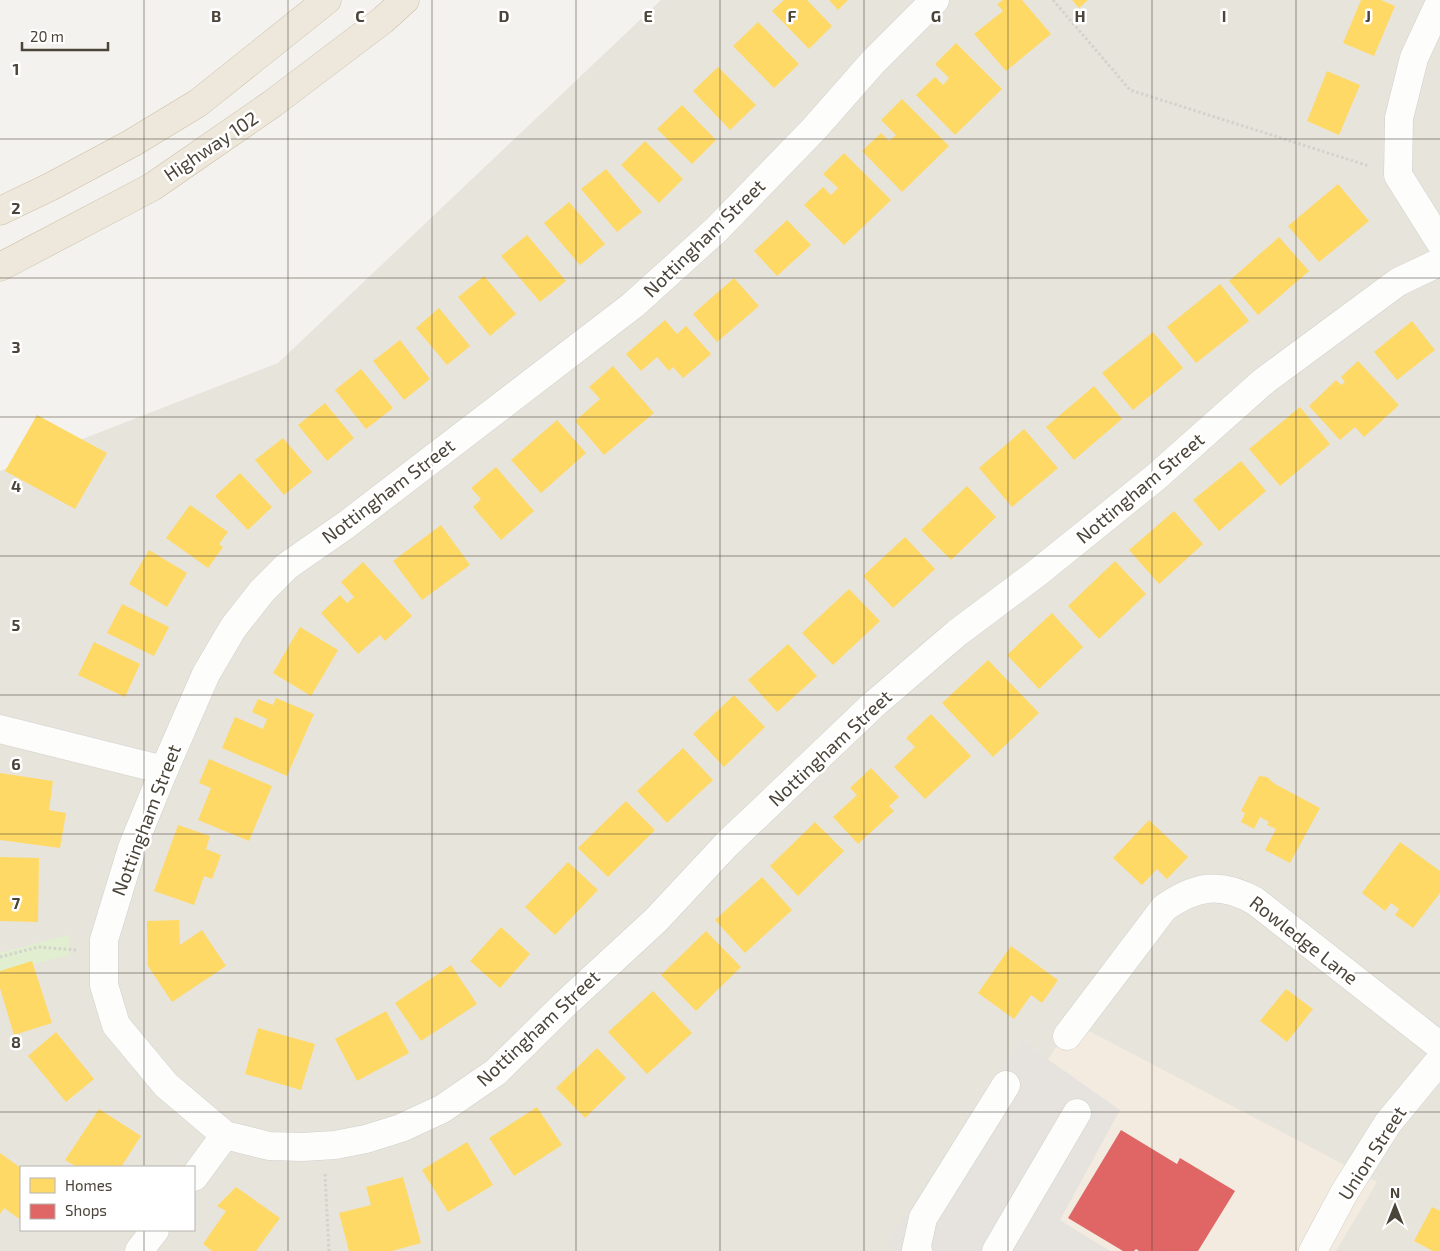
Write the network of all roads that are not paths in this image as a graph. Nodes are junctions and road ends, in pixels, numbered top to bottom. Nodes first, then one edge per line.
1 (328, 0) edge
2 (405, 0) edge
3 (935, 0) edge
4 (1440, 2) edge
5 (0, 211) edge
6 (1440, 242) edge
7 (1440, 262) edge
8 (0, 267) edge
9 (0, 729) edge
10 (164, 770) junction
11 (1067, 1036) dead end
12 (1440, 1046) edge
13 (1440, 1060) edge
14 (1006, 1085) dead end
15 (1077, 1113) dead end
16 (225, 1135) junction
17 (195, 1177) edge
18 (154, 1231) edge
19 (139, 1251) edge
20 (918, 1251) edge
21 (996, 1251) edge
22 (1313, 1251) edge

1 - 5 highway
2 - 8 highway, Highway 102
3 - 10 street, Nottingham Street
4 - 6 street
7 - 16 street, Nottingham Street
9 - 10 street
10 - 16 street, Nottingham Street
11 - 12 street, Rowledge Lane
13 - 22 street, Union Street
14 - 20 street
15 - 21 street
16 - 17 street
18 - 19 street

